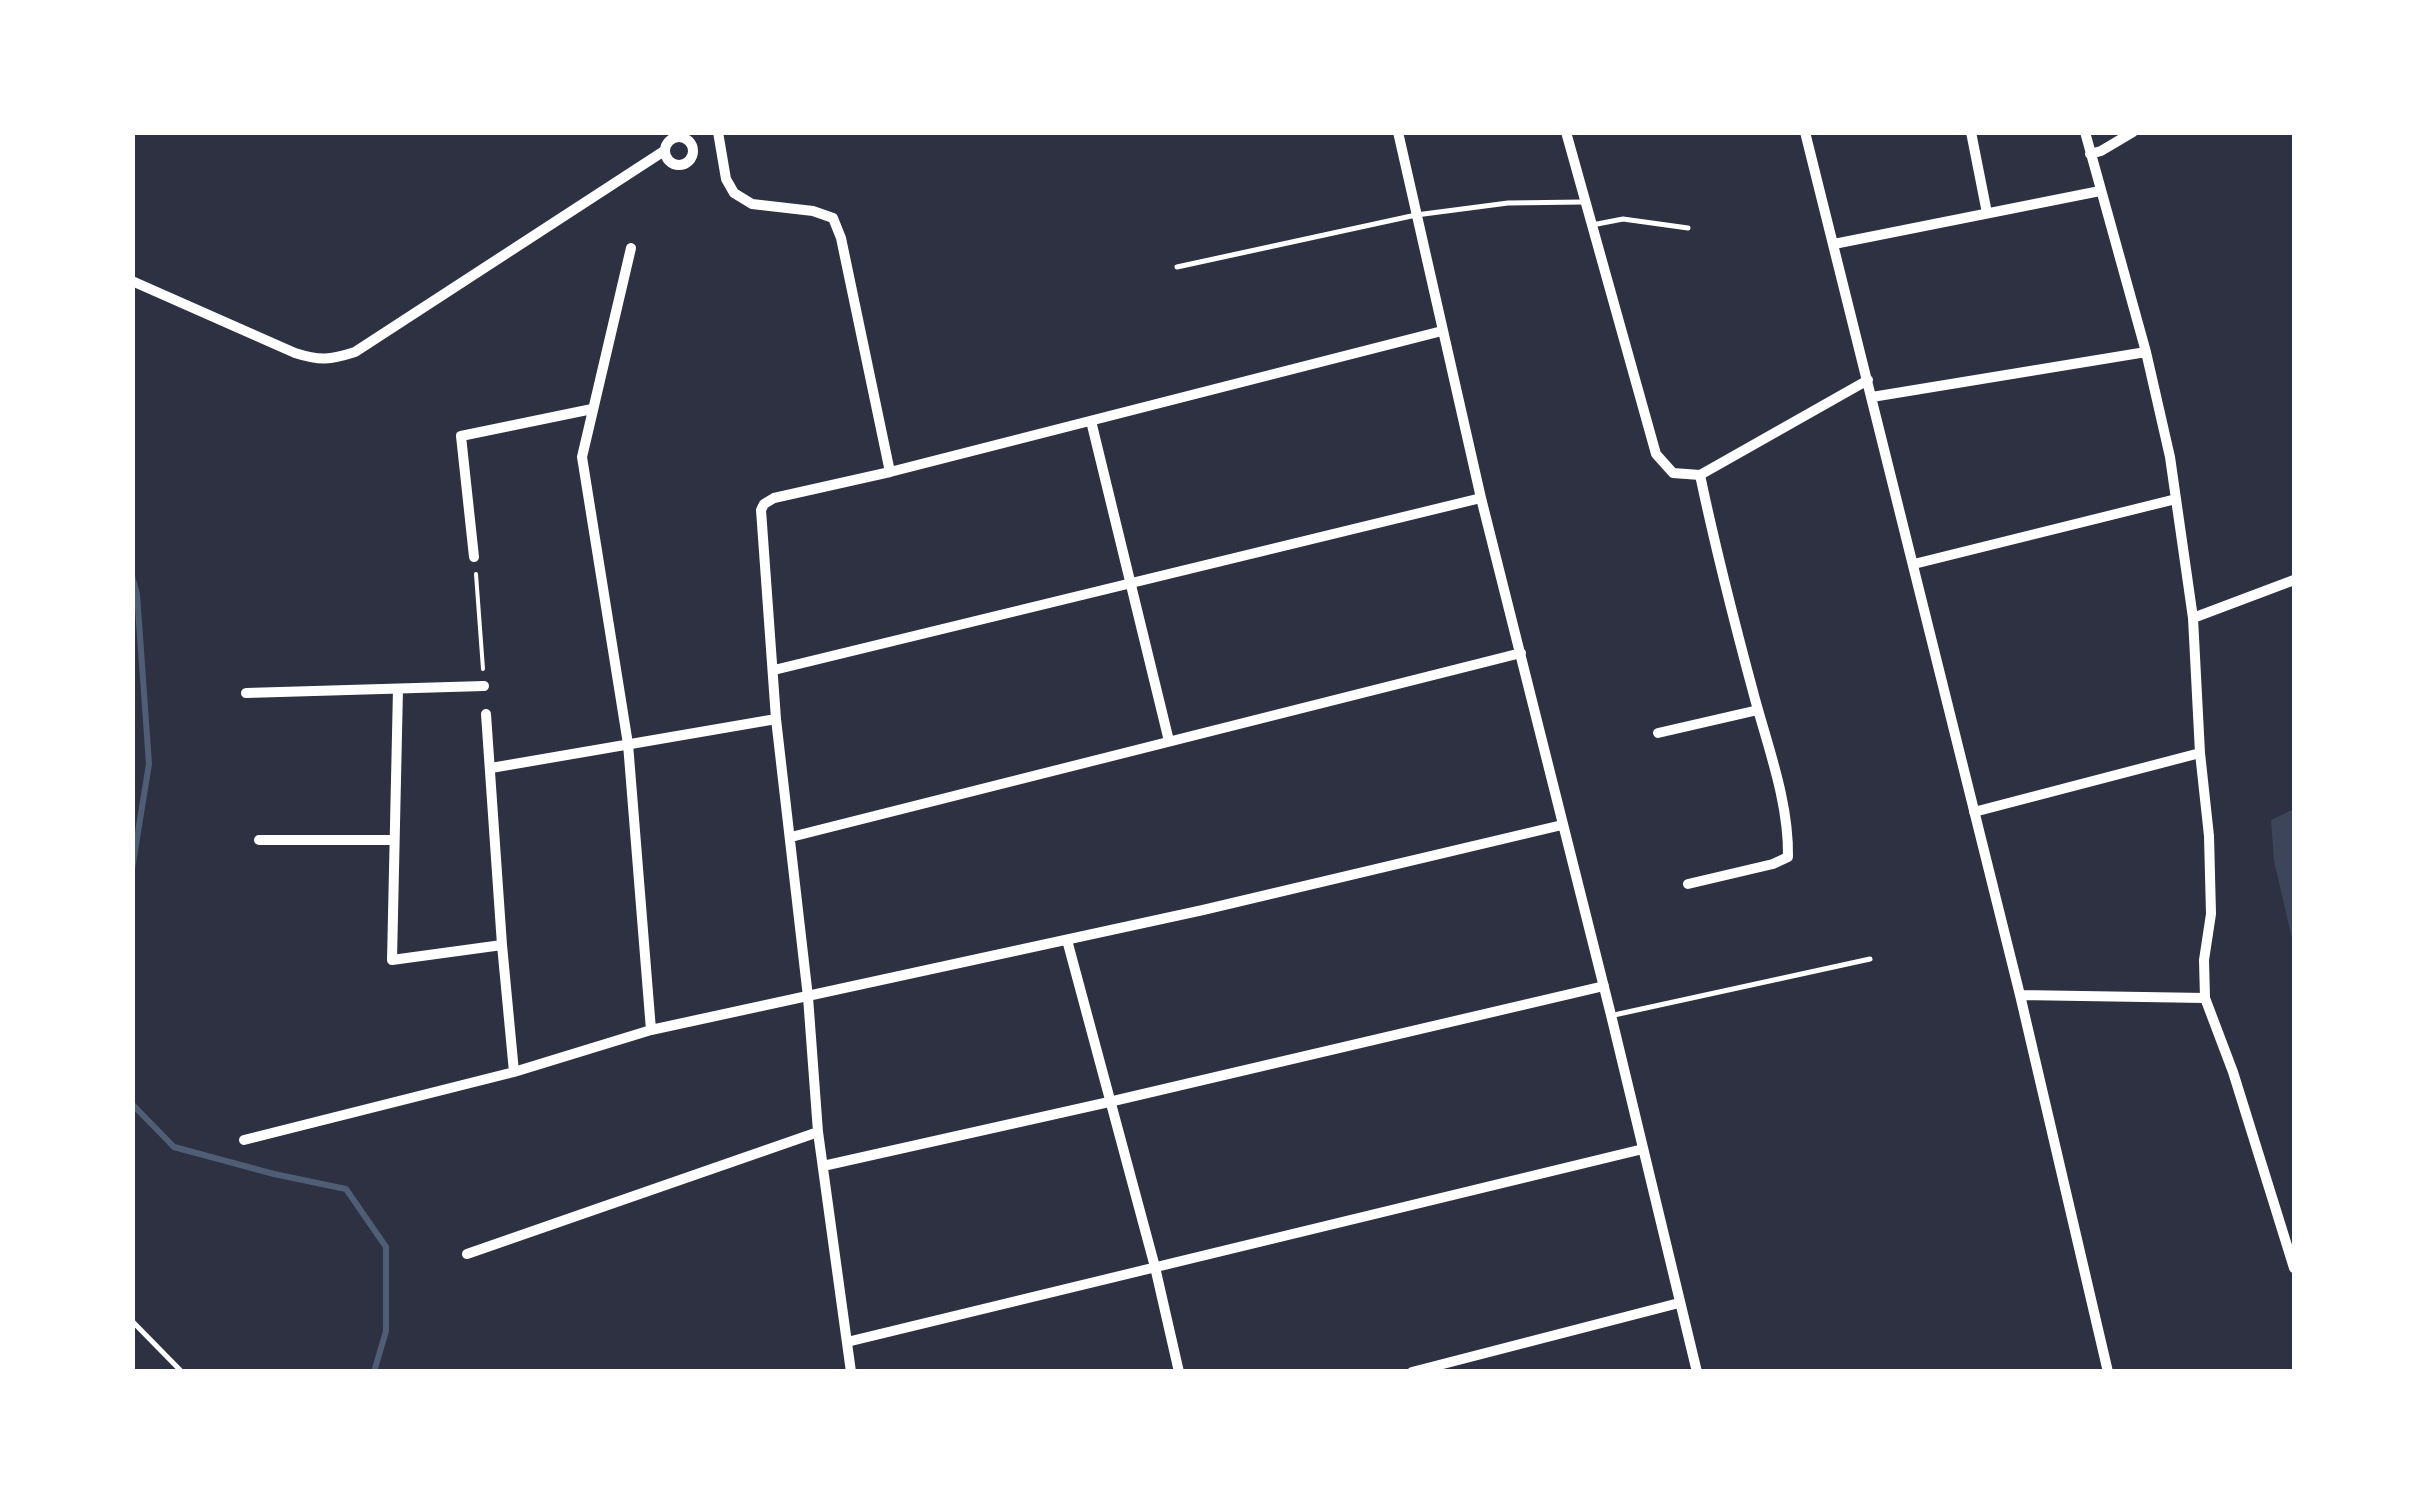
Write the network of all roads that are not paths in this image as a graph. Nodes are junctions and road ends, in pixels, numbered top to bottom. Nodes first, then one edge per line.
1 (718, 132) edge
2 (1398, 132) edge
3 (1806, 132) edge
4 (1971, 132) edge
5 (2085, 132) edge
6 (2132, 132) edge
7 (1568, 133) edge
8 (666, 142) edge
9 (2090, 154) junction
10 (2100, 191) junction
11 (1584, 202) junction
12 (1987, 213) junction
13 (1416, 215) junction
14 (1591, 225) junction
15 (1688, 228) dead end
16 (1834, 244) junction
17 (631, 248) dead end
18 (1177, 267) dead end
19 (132, 280) edge
20 (1442, 331) junction
21 (2146, 352) junction
22 (1868, 380) junction
23 (1872, 397) junction
24 (592, 408) junction
25 (1091, 421) junction
26 (890, 472) junction
27 (1700, 476) junction
28 (1481, 498) junction
29 (2176, 499) junction
30 (474, 557) road end
31 (1914, 564) junction
32 (2294, 580) edge
33 (1130, 582) junction
34 (2193, 618) junction
35 (1521, 654) junction
36 (774, 670) junction
37 (484, 686) road end
38 (398, 689) junction
39 (246, 693) dead end
40 (1758, 710) junction
41 (486, 714) dead end
42 (776, 719) junction
43 (1658, 733) dead end
44 (1169, 741) junction
45 (628, 744) junction
46 (2200, 752) junction
47 (490, 768) junction
48 (1974, 812) junction
49 (1562, 825) junction
50 (790, 837) junction
51 (259, 840) dead end
52 (394, 840) junction
53 (1688, 884) dead end
54 (1068, 940) junction
55 (502, 945) junction
56 (1870, 959) dead end
57 (1604, 986) junction
58 (2020, 994) junction
59 (808, 997) junction
60 (2204, 998) junction
61 (1611, 1015) junction
62 (651, 1030) junction
63 (514, 1072) junction
64 (1109, 1102) junction
65 (818, 1132) junction
66 (244, 1140) dead end
67 (1643, 1149) junction
68 (823, 1166) junction
69 (468, 1254) dead end
70 (1155, 1266) junction
71 (2294, 1268) edge
72 (1679, 1303) junction
73 (132, 1321) edge
74 (847, 1342) junction
75 (182, 1372) edge
76 (851, 1372) edge
77 (1179, 1372) edge
78 (1412, 1372) edge
79 (1697, 1372) edge
80 (2108, 1372) edge

1 - 26 street
2 - 13 street
3 - 16 street
4 - 12 street
5 - 9 street
6 - 9 street
7 - 11 street
8 - 19 street
9 - 10 street
10 - 12 street
10 - 21 street
11 - 13 lane
11 - 14 street
12 - 16 street
13 - 18 lane
13 - 20 street
14 - 15 lane
14 - 27 street
16 - 22 street
17 - 24 street
20 - 25 street
20 - 28 street
21 - 23 street
21 - 29 street
22 - 23 street
22 - 27 street
23 - 31 street
24 - 30 street
24 - 45 street
25 - 26 street
25 - 33 street
26 - 36 street
27 - 40 street
28 - 33 street
28 - 35 street
29 - 31 street
29 - 34 street
31 - 48 street
32 - 34 street
33 - 36 street
33 - 44 street
34 - 46 street
35 - 44 street
35 - 49 street
36 - 42 street
37 - 38 street
38 - 39 street
38 - 52 street
40 - 43 street
40 - 53 street
41 - 47 street
42 - 45 street
42 - 50 street
44 - 50 street
45 - 47 street
45 - 62 street
46 - 48 street
46 - 60 street
47 - 55 street
48 - 58 street
49 - 54 street
49 - 57 street
50 - 59 street
51 - 52 street
52 - 55 street
54 - 59 street
54 - 64 street
55 - 63 street
56 - 61 lane
57 - 61 street
57 - 64 street
58 - 60 street
58 - 80 street
59 - 62 street
59 - 65 street
60 - 71 street
61 - 67 street
62 - 63 street
63 - 66 street
64 - 68 street
64 - 70 street
65 - 68 street
65 - 69 street
67 - 70 street
67 - 72 street
68 - 74 street
70 - 74 street
70 - 77 street
72 - 78 street
72 - 79 street
73 - 75 lane
74 - 76 street

